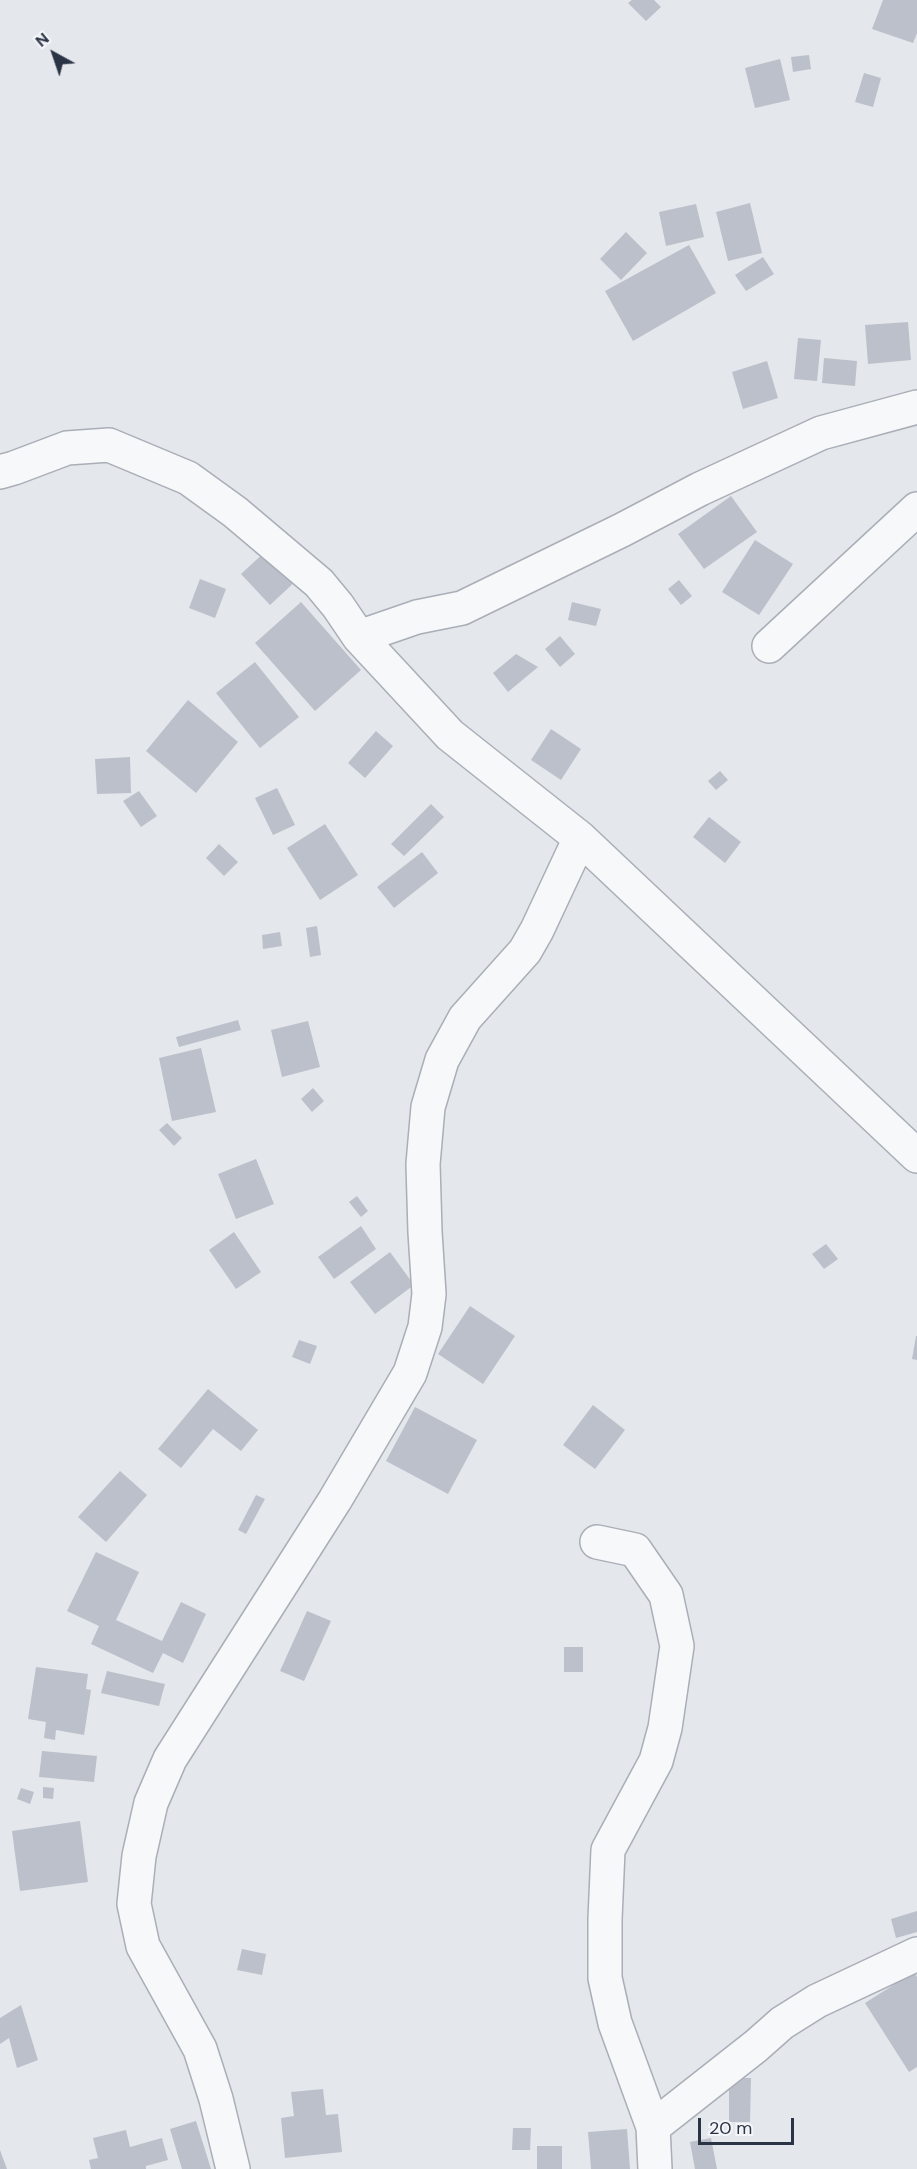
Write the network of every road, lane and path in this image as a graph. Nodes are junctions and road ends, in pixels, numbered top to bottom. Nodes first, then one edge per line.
1 (917, 407) edge
2 (0, 472) edge
3 (917, 509) edge
4 (359, 637) junction
5 (769, 646) dead end
6 (580, 838) junction
7 (917, 1156) edge
8 (597, 1542) dead end
9 (917, 1954) edge
10 (653, 2127) junction
11 (232, 2169) edge
12 (655, 2169) edge

1 - 4 street
2 - 4 street
3 - 5 street
4 - 6 street
6 - 7 street
6 - 11 street
8 - 10 street
9 - 10 street
10 - 12 street

